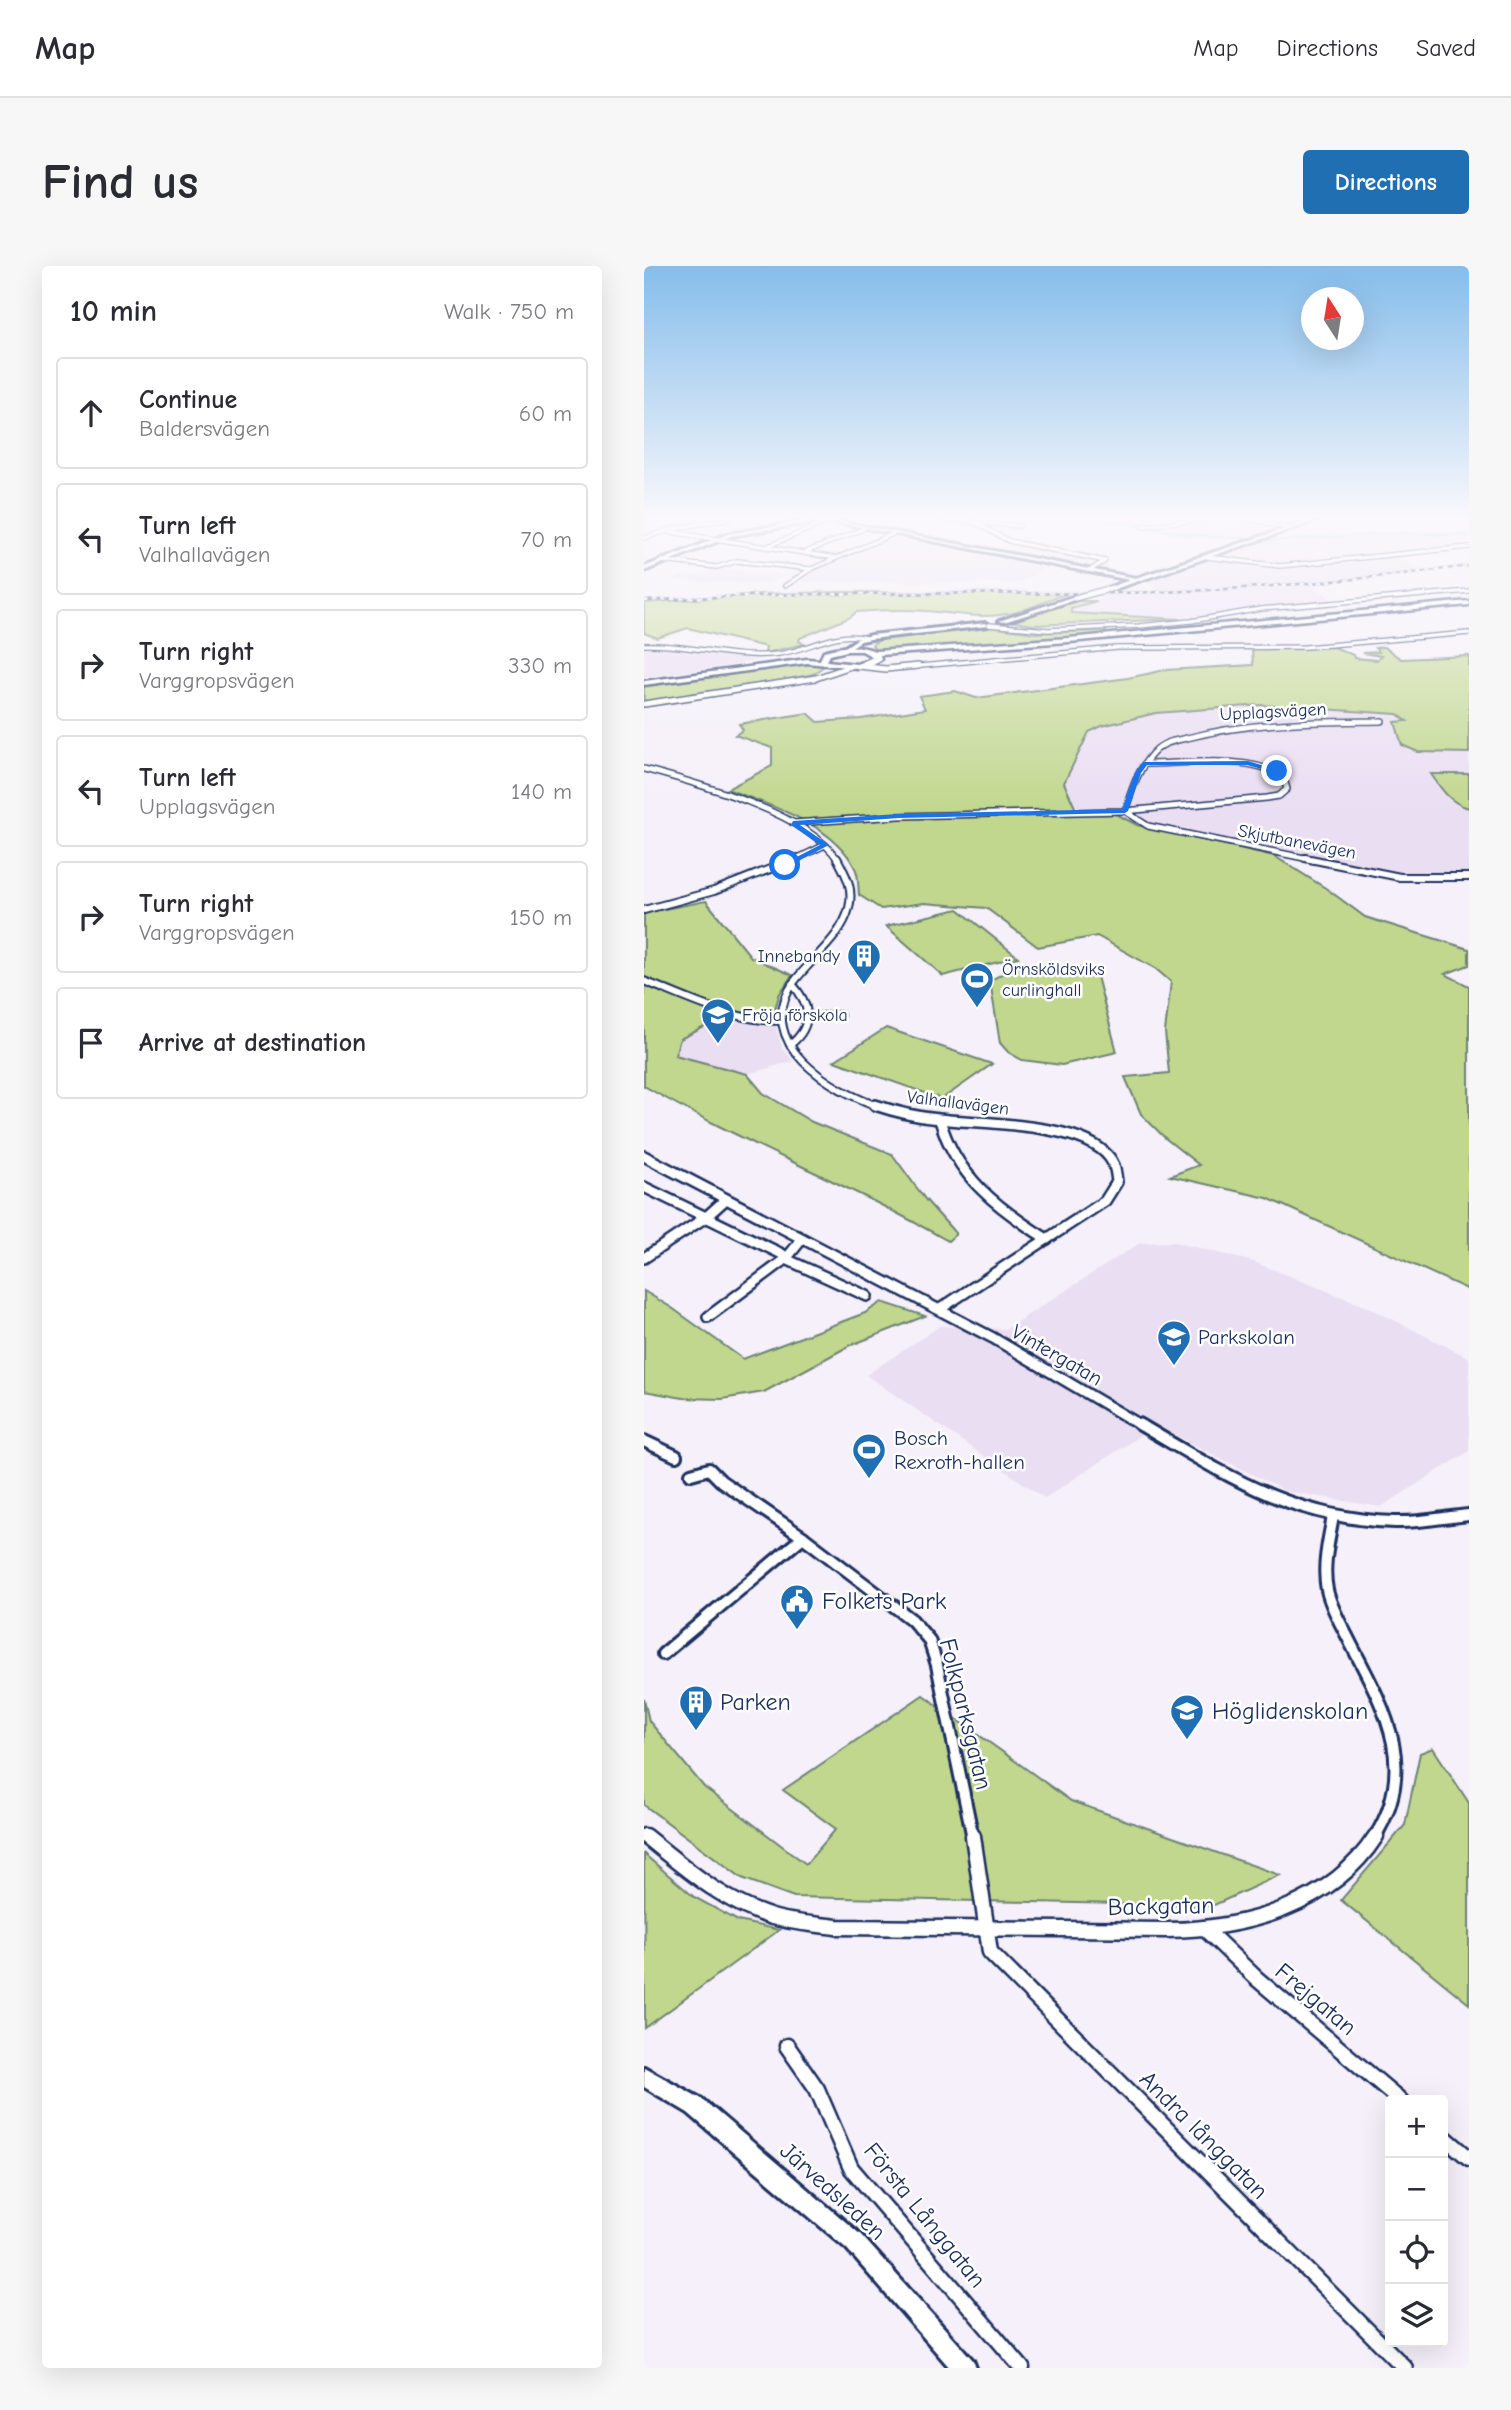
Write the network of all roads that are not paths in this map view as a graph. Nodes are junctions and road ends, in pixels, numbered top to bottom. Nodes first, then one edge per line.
1 (1011, 616) joint
2 (1218, 616) edge
3 (1341, 616) edge
4 (1002, 621) junction
5 (989, 622) junction
6 (968, 625) junction
7 (1012, 627) junction
8 (1469, 633) edge
9 (867, 638) junction
10 (644, 645) edge
11 (845, 649) junction
12 (833, 651) junction
13 (873, 656) junction
14 (826, 662) junction
15 (854, 666) junction
16 (760, 667) junction
17 (892, 668) junction
18 (800, 680) junction
19 (644, 683) edge
20 (644, 705) edge
21 (1382, 721) dead end
22 (1145, 764) junction
23 (644, 769) edge
24 (1125, 811) junction
25 (793, 823) junction
26 (825, 845) junction
27 (1469, 877) edge
28 (644, 910) edge
29 (644, 981) edge
30 (792, 984) junction
31 (841, 1015) dead end
32 (809, 1017) junction
33 (782, 1021) junction
34 (791, 1044) junction
35 (940, 1120) junction
36 (644, 1156) edge
37 (654, 1161) junction
38 (644, 1168) edge
39 (644, 1187) edge
40 (725, 1200) junction
41 (706, 1217) junction
42 (802, 1238) junction
43 (1047, 1240) junction
44 (644, 1258) edge
45 (786, 1259) junction
46 (867, 1296) dead end
47 (940, 1309) junction
48 (708, 1317) dead end
49 (644, 1441) edge
50 (676, 1456) dead end
51 (691, 1474) dead end
52 (1469, 1515) edge
53 (1333, 1516) junction
54 (803, 1537) junction
55 (663, 1654) dead end
56 (644, 1835) edge
57 (987, 1926) junction
58 (1206, 1930) junction
59 (787, 2046) dead end
60 (644, 2076) edge
61 (1394, 2095) edge
62 (1448, 2140) edge
63 (1469, 2158) edge
64 (965, 2368) edge
65 (1022, 2368) edge
66 (1405, 2368) edge

1 - 4 street
1 - 5 street
2 - 7 street
3 - 13 highway
4 - 5 street
4 - 7 street
5 - 6 street
5 - 6 street
5 - 7 street
6 - 9 street
8 - 17 street
9 - 10 street
9 - 11 street
9 - 13 street
11 - 12 highway
11 - 13 highway
12 - 14 highway
12 - 16 highway
13 - 15 highway
13 - 17 street
14 - 15 highway
14 - 16 highway
14 - 18 street
15 - 17 street
15 - 18 street
16 - 19 highway
18 - 20 street
21 - 22 street, Upplagsvägen
22 - 24 street, Upplagsvägen
22 - 24 street
23 - 25 street
24 - 25 street
24 - 27 street, Skjutbanevägen
25 - 26 street
26 - 28 street
26 - 30 street
29 - 33 street
30 - 32 street
30 - 33 street
31 - 32 street
32 - 34 street
33 - 34 street, Valhallavägen
34 - 35 street, Valhallavägen
35 - 43 street
35 - 43 street, Valhallavägen
36 - 37 street, Vintergatan
37 - 38 street
37 - 40 street, Vintergatan
39 - 41 street
40 - 41 street
40 - 42 street, Vintergatan
41 - 44 street
41 - 45 street
42 - 45 street
42 - 47 street, Vintergatan
43 - 47 street, Valhallavägen
45 - 46 street
45 - 48 street
47 - 53 street, Vintergatan
49 - 50 street
51 - 54 street, Folkparksgatan
52 - 53 street, Vintergatan
53 - 58 street, Backgatan
54 - 55 street
54 - 57 street, Folkparksgatan
56 - 57 street, Backgatan
57 - 58 street, Backgatan
57 - 66 street, Andra långgatan
58 - 61 street, Frejgatan
59 - 65 street, Första Långgatan
60 - 64 street, Järvedsleden
62 - 63 street

